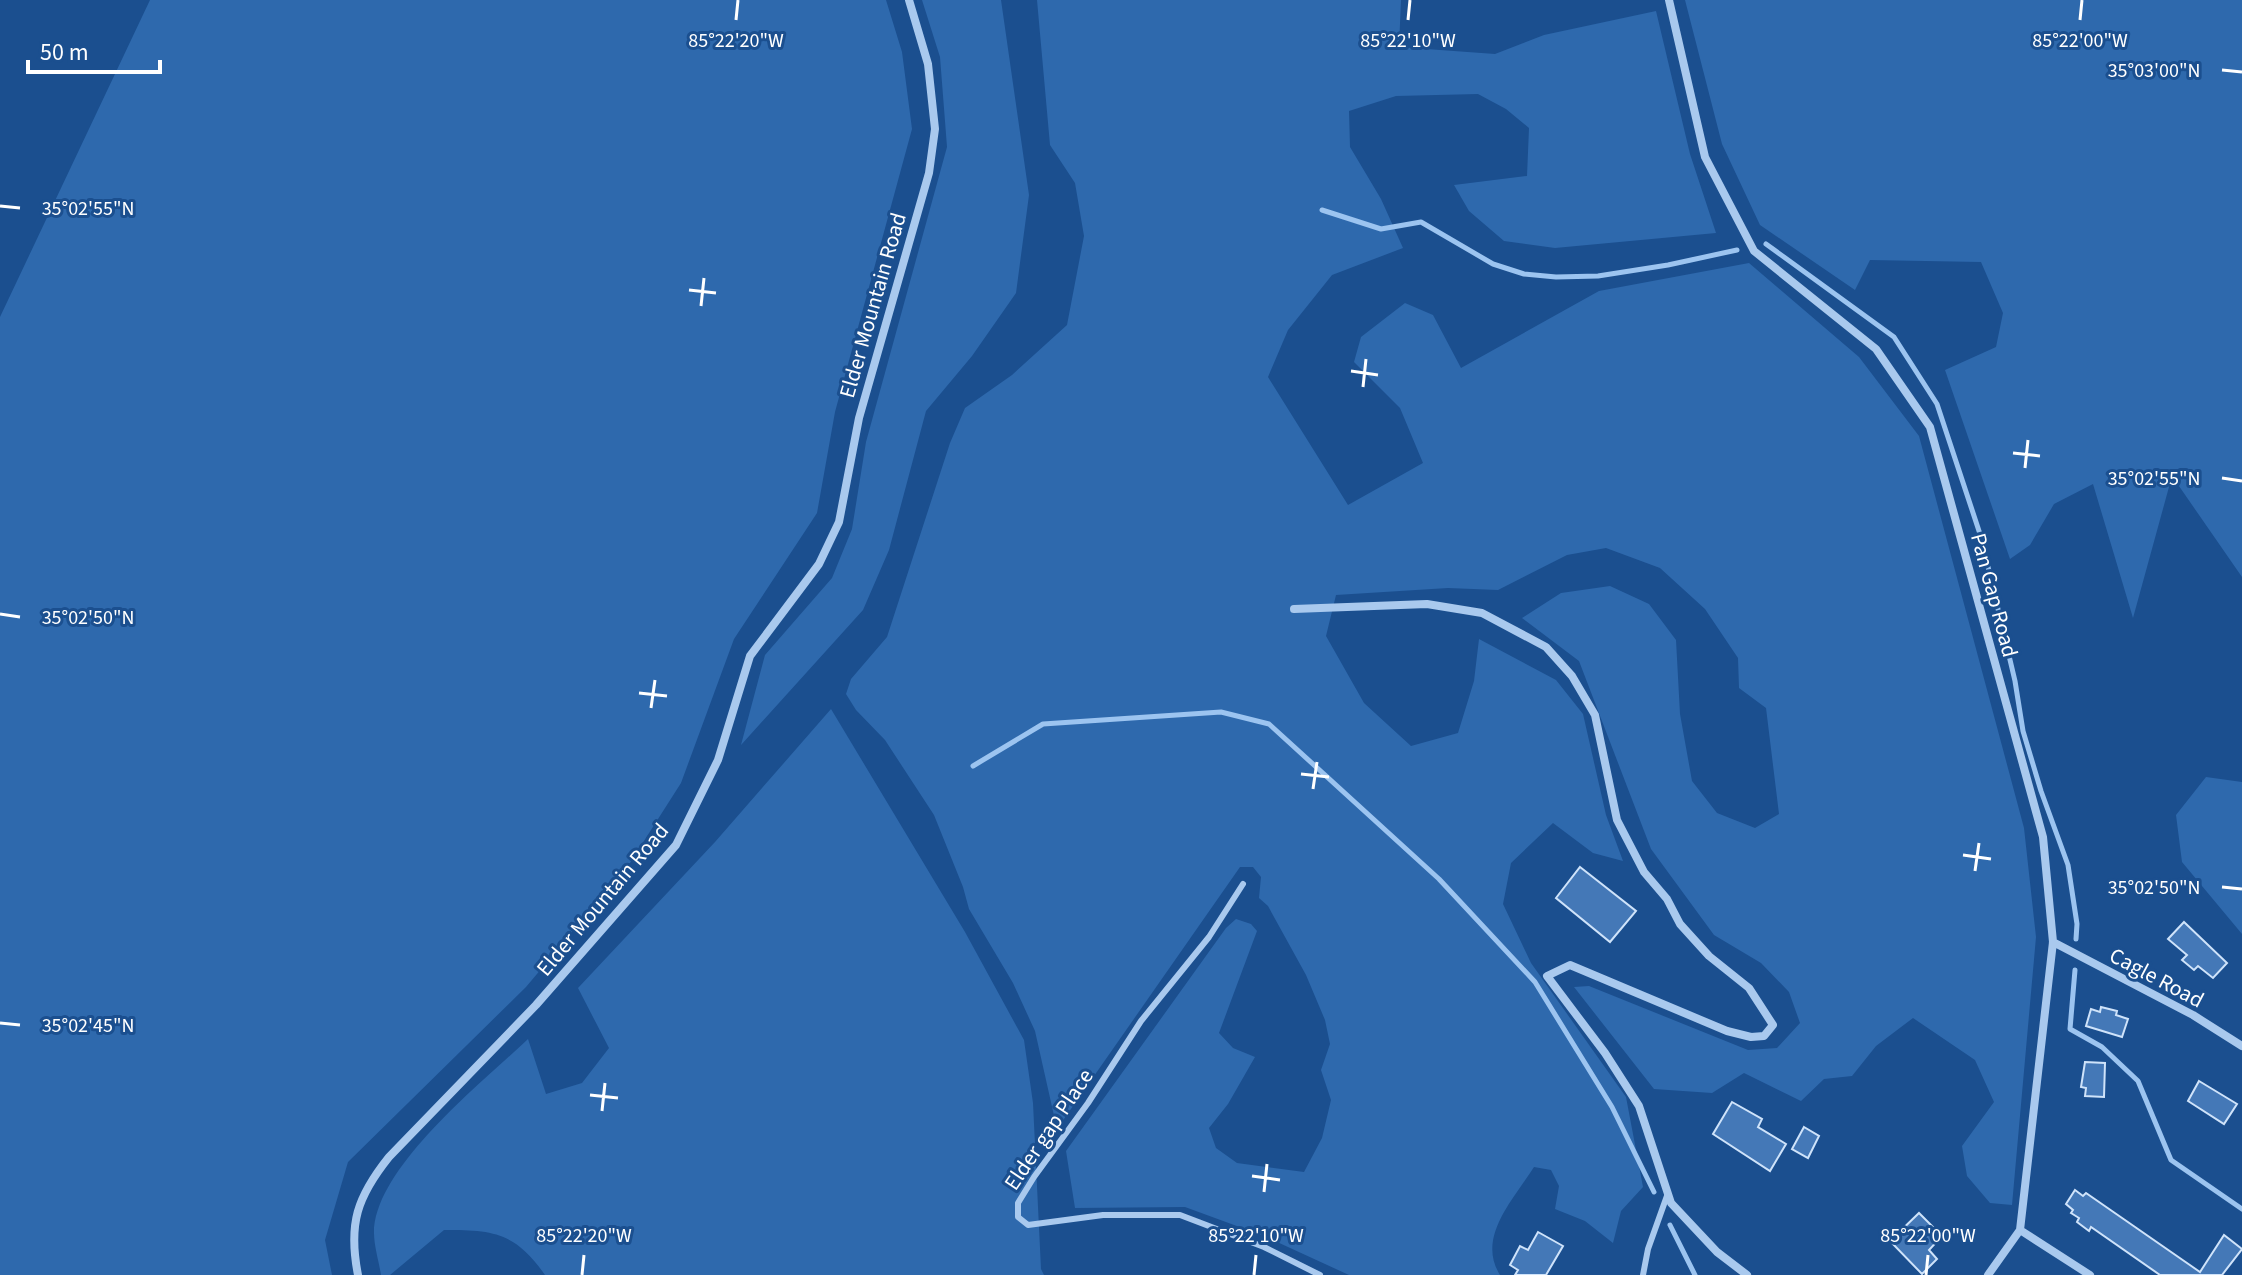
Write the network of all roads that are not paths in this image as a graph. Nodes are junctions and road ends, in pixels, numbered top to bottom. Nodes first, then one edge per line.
1 (909, 0) edge
2 (1669, 0) edge
3 (1294, 609) dead end
4 (1243, 884) dead end
5 (2053, 942) junction
6 (2242, 1046) edge
7 (1668, 1193) junction
8 (2020, 1230) junction
9 (358, 1275) edge
10 (1320, 1275) edge
11 (1643, 1275) edge
12 (1747, 1275) edge
13 (1988, 1275) edge
14 (2090, 1275) edge

1 - 9 street, Elder Mountain Road
2 - 5 street, Pan Gap Road
3 - 7 street
4 - 10 lane, Elder gap Place
5 - 6 street, Cagle Road
5 - 8 street, Pan Gap Road
7 - 11 lane
7 - 12 street
8 - 13 street, Pan Gap Road
8 - 14 street

